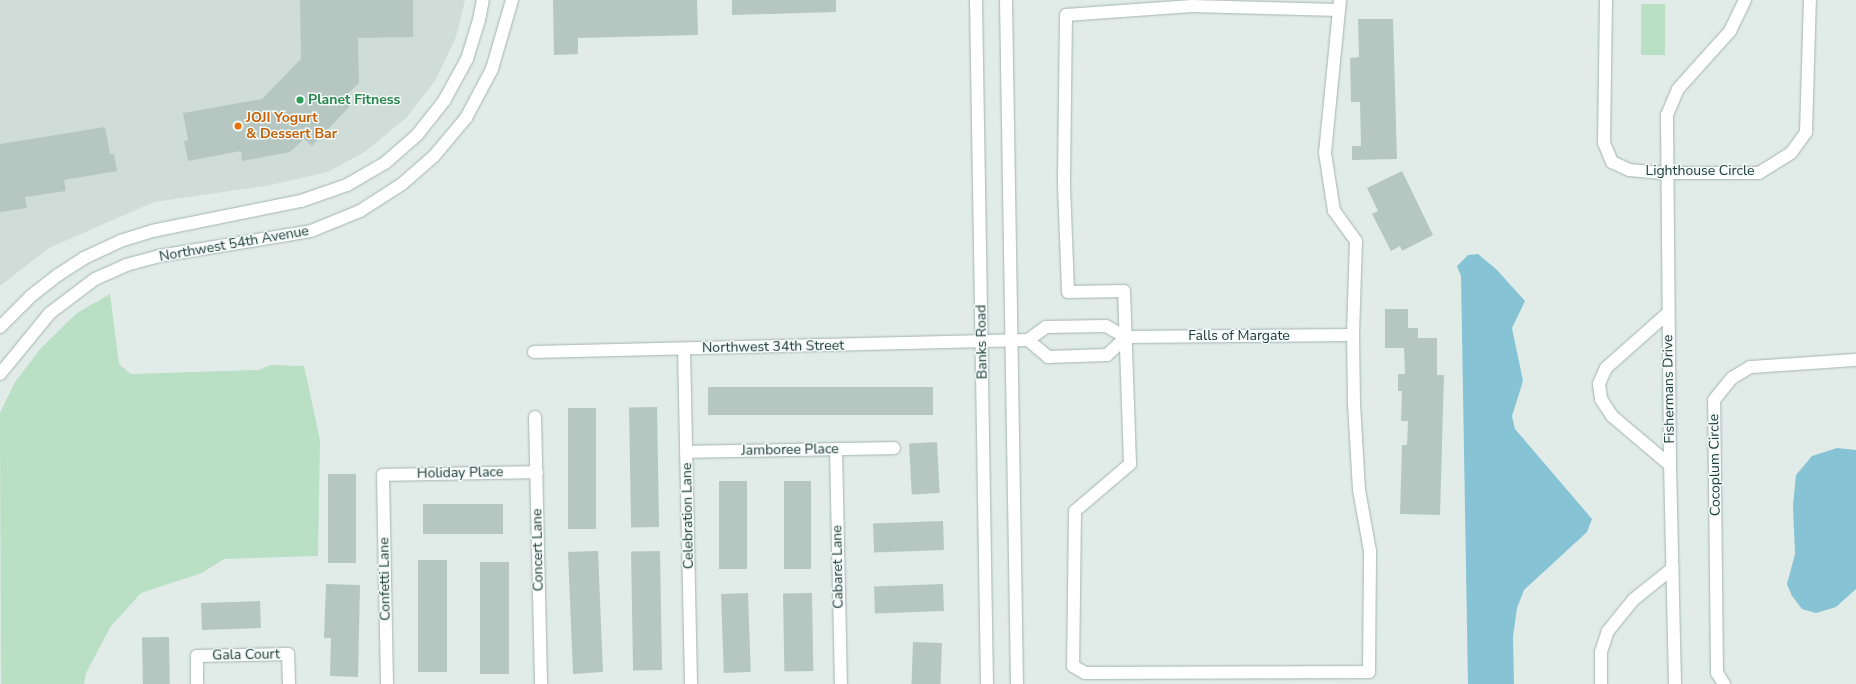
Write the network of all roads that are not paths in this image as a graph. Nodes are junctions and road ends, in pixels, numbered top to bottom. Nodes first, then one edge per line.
1 (483, 0) edge
2 (512, 0) edge
3 (976, 0) edge
4 (1006, 0) edge
5 (1606, 0) edge
6 (1744, 0) edge
7 (1810, 0) edge
8 (1339, 5) edge
9 (1666, 173) junction
10 (1668, 313) junction
11 (0, 327) edge
12 (1353, 335) junction
13 (1126, 337) junction
14 (1012, 340) junction
15 (1028, 340) junction
16 (982, 341) junction
17 (684, 349) junction
18 (534, 352) dead end
19 (1856, 360) edge
20 (0, 374) edge
21 (535, 417) dead end
22 (894, 448) dead end
23 (836, 449) junction
24 (686, 452) junction
25 (1670, 465) junction
26 (537, 472) junction
27 (383, 475) joint
28 (1673, 568) junction
29 (197, 684) edge
30 (289, 684) edge
31 (387, 684) edge
32 (541, 684) edge
33 (691, 684) edge
34 (841, 684) edge
35 (987, 684) edge
36 (1017, 684) edge
37 (1601, 684) edge
38 (1675, 684) edge
39 (1724, 684) edge

1 - 11 street, Northwest 54th Avenue
2 - 20 street, Northwest 54th Avenue
3 - 16 street, Banks Road
4 - 14 street
5 - 9 street, Lighthouse Circle
6 - 9 street, Fishermans Drive
7 - 9 street, Lighthouse Circle
8 - 12 street
8 - 13 street
9 - 10 street, Fishermans Drive
10 - 25 street, Fishermans Drive
10 - 25 street, Fishermans Drive
12 - 13 street, Falls of Margate
12 - 13 street
13 - 15 street, Falls of Margate
13 - 15 street
14 - 15 street
14 - 16 street, Northwest 34th Street
14 - 36 street
16 - 17 street, Northwest 34th Street
16 - 35 street, Banks Road
17 - 18 street, Northwest 34th Street
17 - 24 street, Celebration Lane
19 - 39 street, Cocoplum Circle
21 - 26 street, Concert Lane
22 - 23 street, Jamboree Place
23 - 24 street, Jamboree Place
23 - 34 street, Cabaret Lane
24 - 33 street, Celebration Lane
25 - 28 street, Fishermans Drive
26 - 27 street, Holiday Place
26 - 32 street, Concert Lane
27 - 31 street, Confetti Lane
28 - 37 street
28 - 38 street, Fishermans Drive
29 - 30 street, Gala Court

